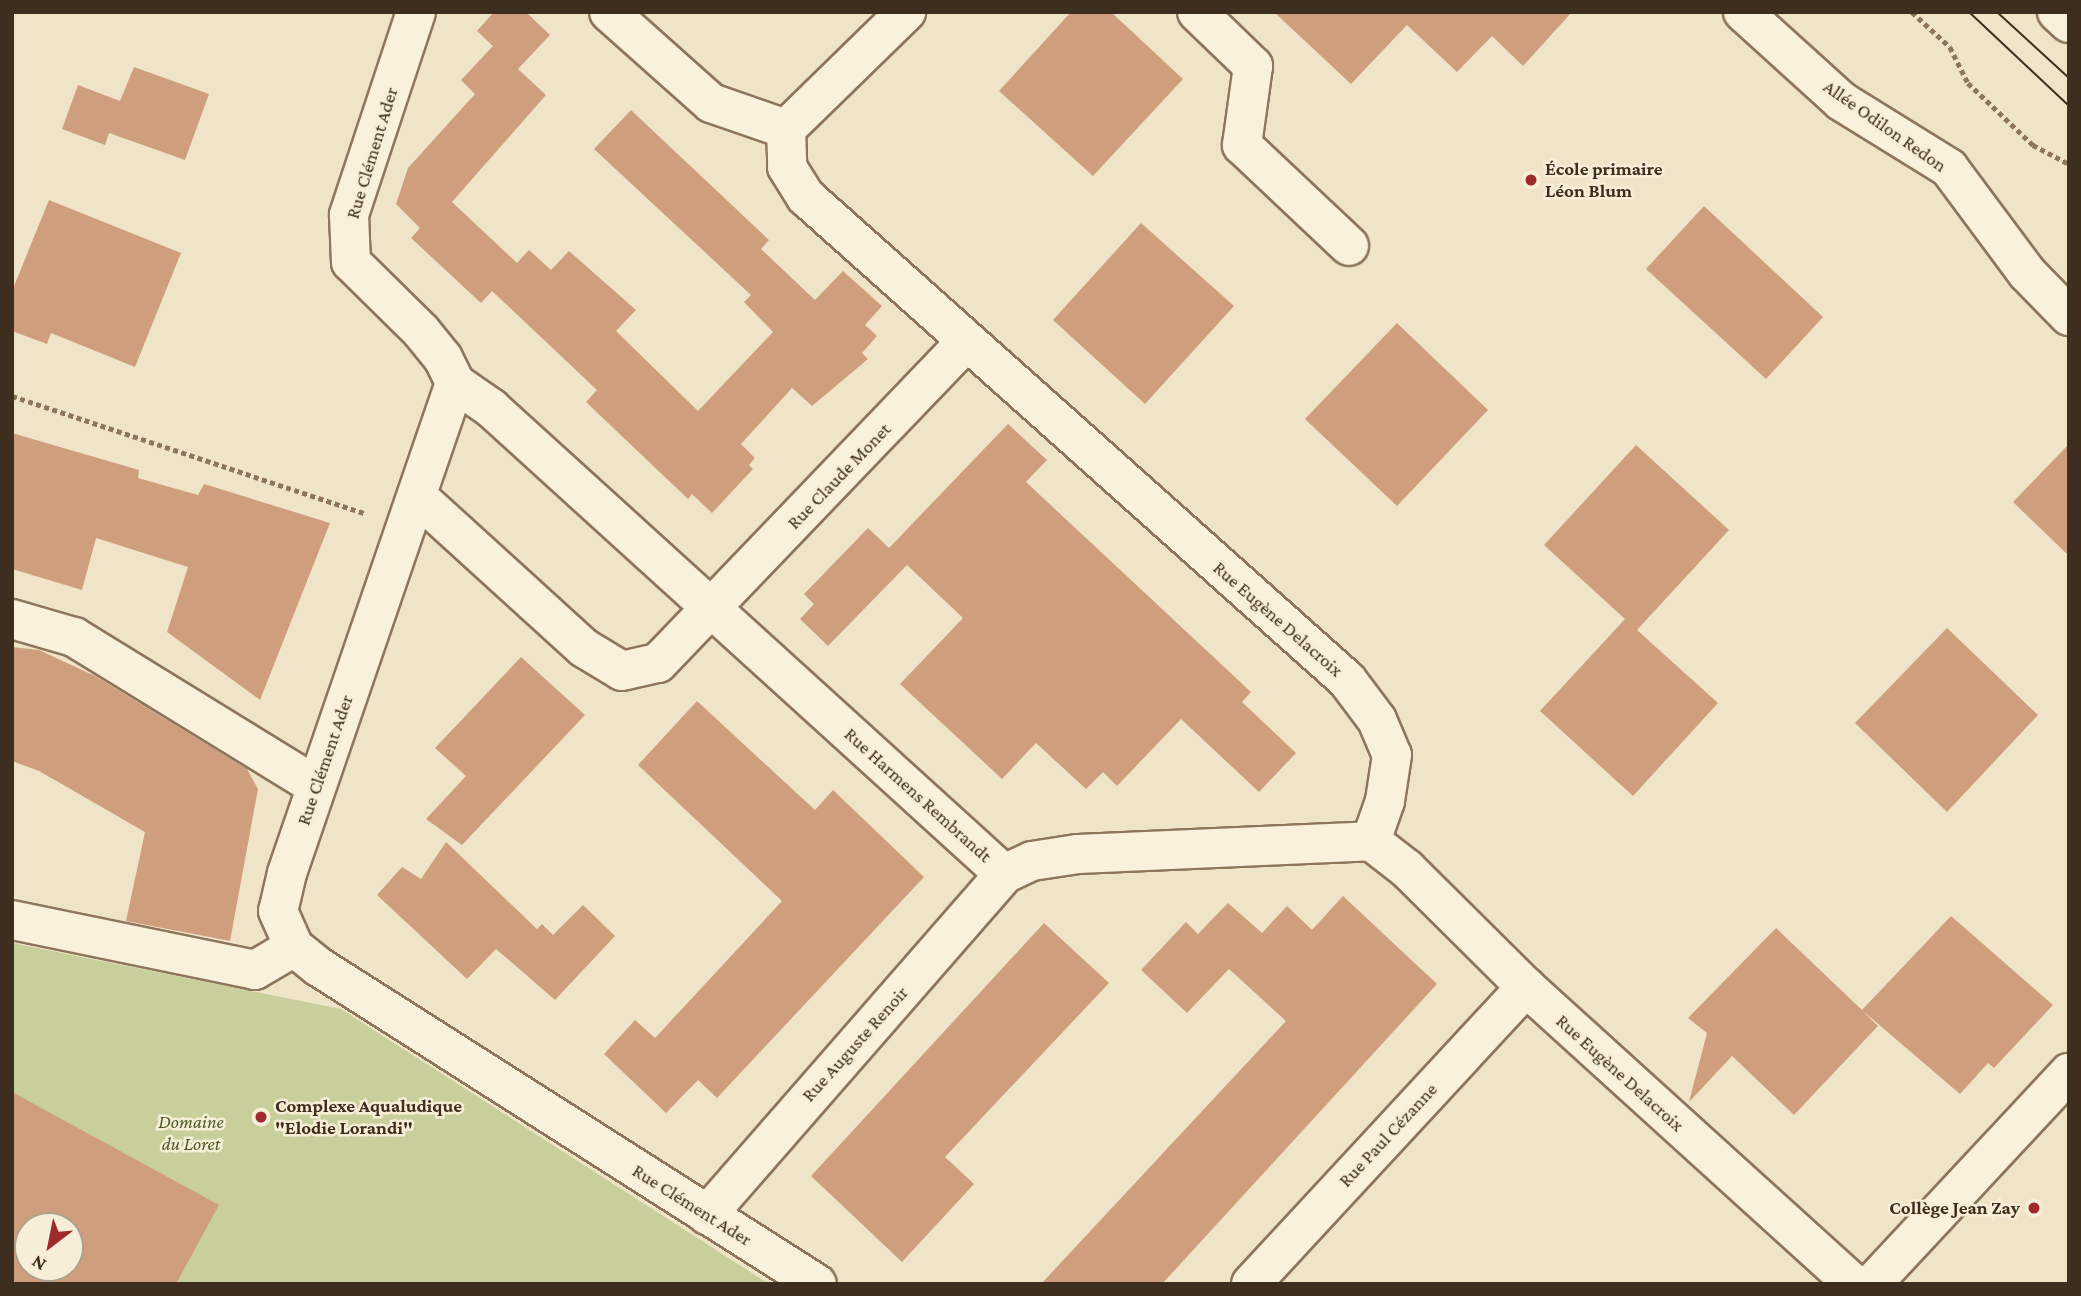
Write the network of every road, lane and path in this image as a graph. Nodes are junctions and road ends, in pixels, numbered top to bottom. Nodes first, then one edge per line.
1 (416, 12) edge
2 (609, 12) edge
3 (906, 12) edge
4 (1197, 12) edge
5 (1744, 12) edge
6 (1912, 12) edge
7 (2057, 12) edge
8 (2069, 23) edge
9 (786, 129) junction
10 (2069, 164) edge
11 (1349, 246) dead end
12 (2069, 316) edge
13 (965, 343) junction
14 (455, 383) junction
15 (12, 396) edge
16 (412, 513) junction
17 (713, 608) junction
18 (12, 619) edge
19 (316, 786) junction
20 (1371, 841) junction
21 (1004, 874) junction
22 (12, 920) edge
23 (294, 947) junction
24 (1525, 987) junction
25 (2069, 1073) edge
26 (707, 1215) junction
27 (817, 1284) edge
28 (1251, 1284) edge
29 (1853, 1284) edge
30 (1872, 1284) edge

1 - 14 street, Rue Clément Ader
2 - 9 street
3 - 9 street
4 - 11 street
5 - 12 street, Allée Odilon Redon
6 - 10 path
7 - 8 street
9 - 13 street, Rue Eugène Delacroix
13 - 17 street, Rue Claude Monet
13 - 20 street, Rue Eugène Delacroix
14 - 16 street, Rue Clément Ader
14 - 17 street, Rue Harmens Rembrandt
15 - 16 path
16 - 17 street
16 - 19 street, Rue Clément Ader
17 - 21 street, Rue Harmens Rembrandt
18 - 19 street
19 - 23 street, Rue Clément Ader
20 - 21 street, Rue Harmens Rembrandt
20 - 24 street, Rue Eugène Delacroix
21 - 26 street, Rue Auguste Renoir
22 - 23 street
23 - 26 street, Rue Clément Ader
24 - 28 street, Rue Paul Cézanne
24 - 29 street, Rue Eugène Delacroix
25 - 30 street
26 - 27 street, Rue Clément Ader

